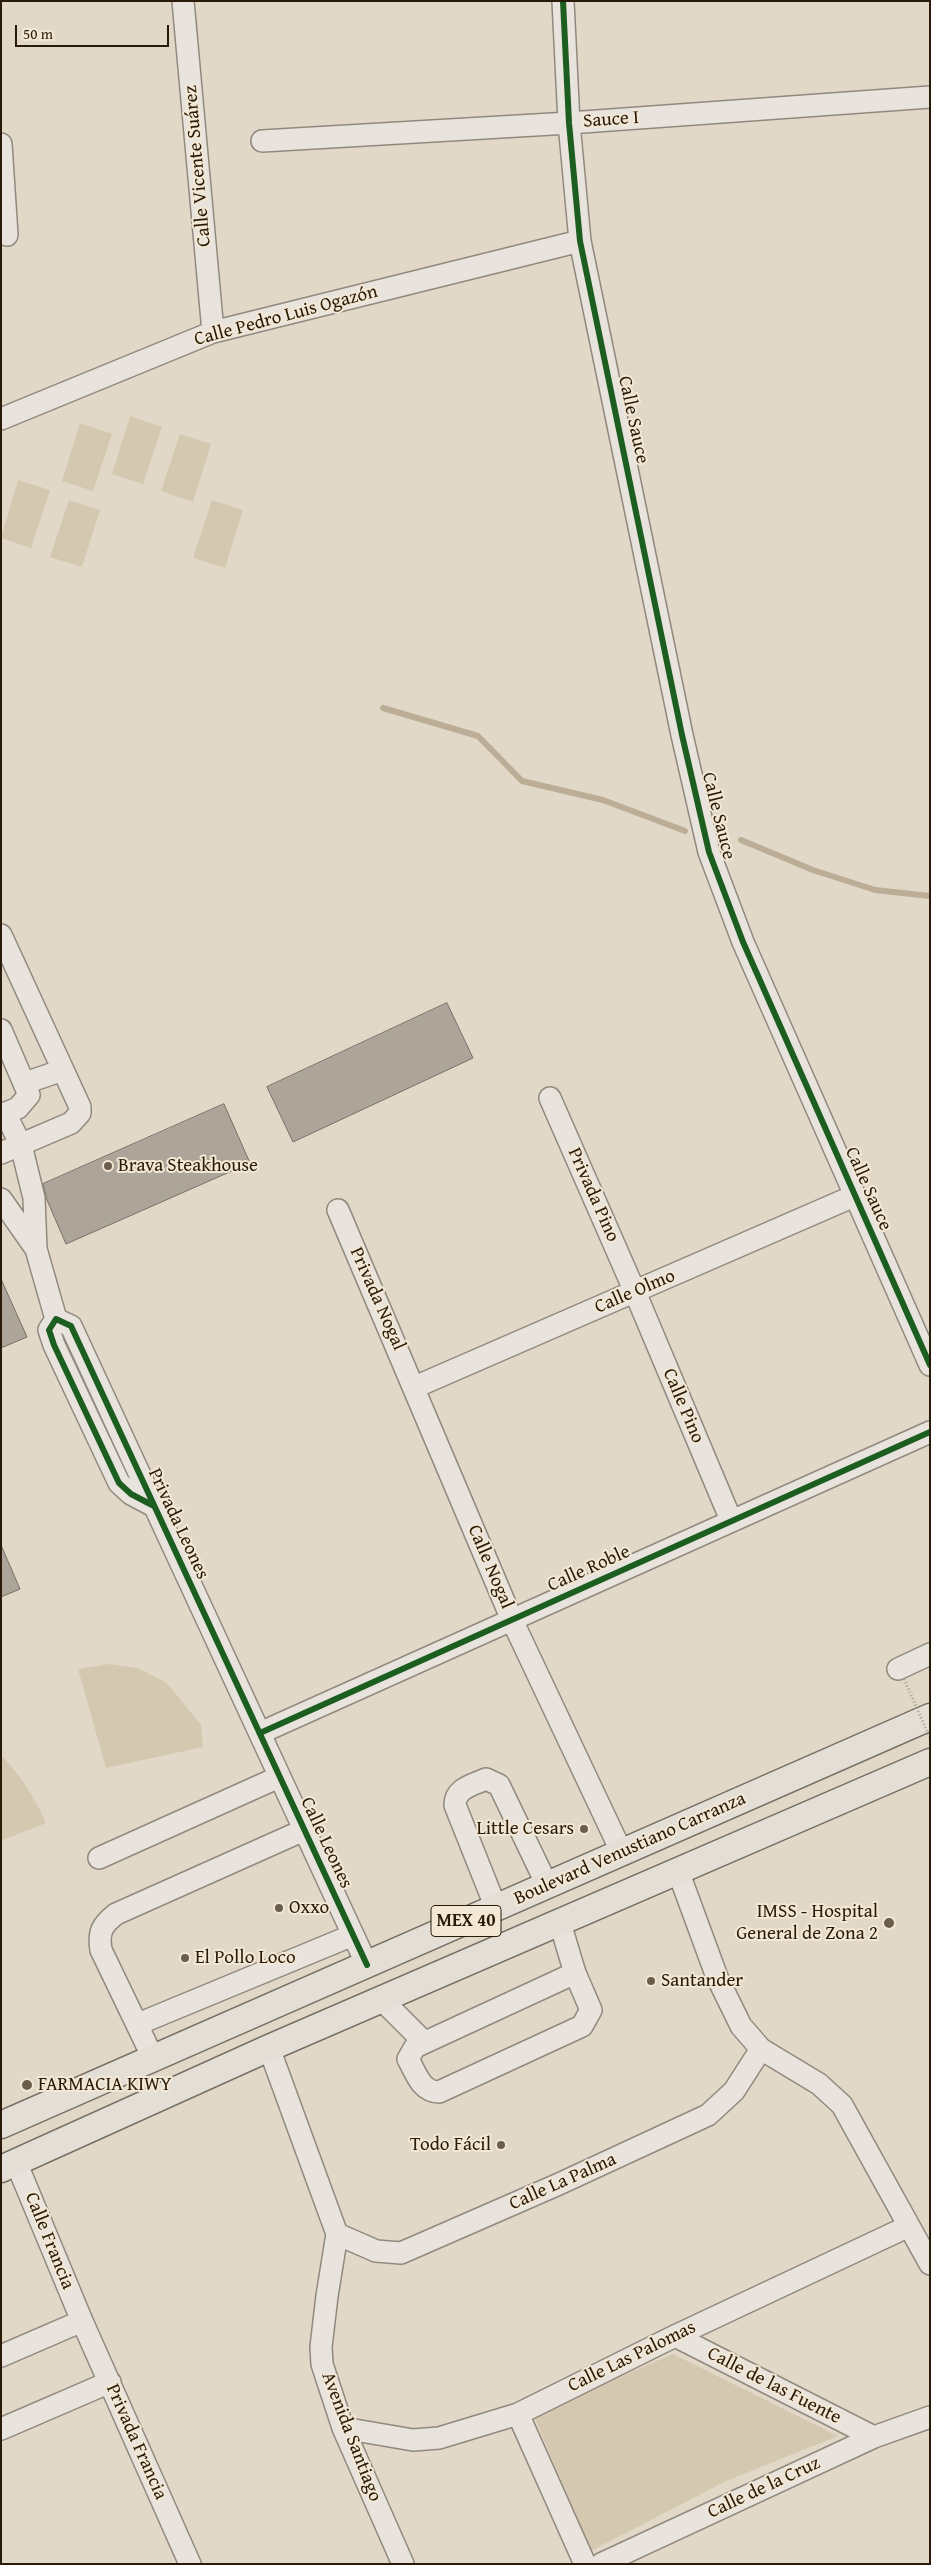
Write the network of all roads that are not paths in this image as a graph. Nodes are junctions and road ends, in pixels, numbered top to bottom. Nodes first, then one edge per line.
1 (183, 1) edge
2 (563, 1) edge
3 (930, 97) edge
4 (568, 123) junction
5 (262, 141) dead end
6 (1, 144) edge
7 (7, 236) dead end
8 (580, 241) junction
9 (213, 332) junction
10 (1, 419) edge
11 (1, 935) edge
12 (1, 1030) edge
13 (62, 1070) junction
14 (25, 1083) junction
15 (550, 1098) dead end
16 (3, 1114) edge
17 (11, 1149) edge
18 (854, 1196) junction
19 (1, 1199) edge
20 (338, 1210) dead end
21 (36, 1249) junction
22 (635, 1292) junction
23 (930, 1365) edge
24 (415, 1387) junction
25 (930, 1432) edge
26 (731, 1520) junction
27 (512, 1620) junction
28 (930, 1654) edge
29 (901, 1674) road end
30 (930, 1716) edge
31 (260, 1733) junction
32 (930, 1762) edge
33 (279, 1777) junction
34 (304, 1830) junction
35 (622, 1853) junction
36 (99, 1858) dead end
37 (678, 1871) junction
38 (547, 1885) junction
39 (496, 1908) junction
40 (560, 1923) junction
41 (353, 1935) junction
42 (367, 1964) junction
43 (575, 1973) junction
44 (382, 2000) junction
45 (138, 2024) junction
46 (424, 2042) junction
47 (269, 2048) junction
48 (761, 2049) junction
49 (153, 2058) junction
50 (1, 2125) edge
51 (9, 2165) edge
52 (909, 2226) junction
53 (337, 2234) junction
54 (930, 2264) edge
55 (82, 2321) junction
56 (675, 2336) junction
57 (3, 2350) edge
58 (110, 2382) junction
59 (518, 2414) junction
60 (930, 2417) edge
61 (1, 2428) edge
62 (344, 2428) junction
63 (874, 2437) junction
64 (190, 2564) edge
65 (403, 2564) edge
66 (585, 2564) edge
67 (601, 2564) edge

1 - 9 street, Calle Vicente Suárez
2 - 4 street, Calle Sauce
3 - 4 street, Sauce I
4 - 5 street, Sauce I
4 - 8 street, Calle Sauce
6 - 7 street
8 - 9 street, Calle Pedro Luis Ogazón
8 - 18 street, Calle Sauce
9 - 10 street, Calle Pedro Luis Ogazón
11 - 13 street
12 - 14 street
13 - 14 street
13 - 17 street
14 - 16 street
15 - 22 street, Privada Pino
16 - 17 street
17 - 21 street
18 - 22 street, Calle Olmo
18 - 23 street, Calle Sauce
19 - 21 street
20 - 24 street, Privada Nogal
21 - 31 street, Privada Leones
22 - 24 street, Calle Olmo
22 - 26 street, Calle Pino
24 - 27 street, Calle Nogal
25 - 26 street, Calle Roble
26 - 27 street, Calle Roble
27 - 31 street, Calle Roble
27 - 35 street, Calle Nogal
28 - 29 street
30 - 35 main road, Boulevard Venustiano Carranza / MEX 40
31 - 33 street, Calle Leones
32 - 37 main road, Boulevard Venustiano Carranza / MEX 40
33 - 34 street, Calle Leones
33 - 36 street
34 - 41 street, Calle Leones
34 - 45 street
35 - 38 main road, Boulevard Venustiano Carranza / MEX 40
37 - 40 main road, Boulevard Venustiano Carranza / MEX 40
37 - 48 street
38 - 39 main road, Boulevard Venustiano Carranza / MEX 40
38 - 39 street
39 - 42 main road, Boulevard Venustiano Carranza / MEX 40
40 - 43 street
40 - 44 main road, Boulevard Venustiano Carranza / MEX 40
41 - 42 street, Calle Leones
41 - 45 street
42 - 49 main road, Boulevard Venustiano Carranza / MEX 40
43 - 46 street
43 - 46 street
44 - 46 street
44 - 47 main road, Boulevard Venustiano Carranza / MEX 40
45 - 49 street
47 - 51 main road, Boulevard Venustiano Carranza / MEX 40
47 - 53 street, Avenida Santiago
48 - 52 street
48 - 53 street, Calle La Palma
49 - 50 main road, Boulevard Venustiano Carranza / MEX 40
51 - 55 street, Calle Francia
52 - 54 street
52 - 56 street, Calle Las Palomas
53 - 62 street, Avenida Santiago
55 - 57 street
55 - 58 street, Privada Francia
56 - 59 street, Calle Las Palomas
56 - 63 street, Calle de las Fuente
58 - 61 street
58 - 64 street, Privada Francia
59 - 62 street, Calle Las Palomas
59 - 66 street
60 - 63 street, Calle de la Cruz
62 - 65 street, Avenida Santiago
63 - 67 street, Calle de la Cruz

